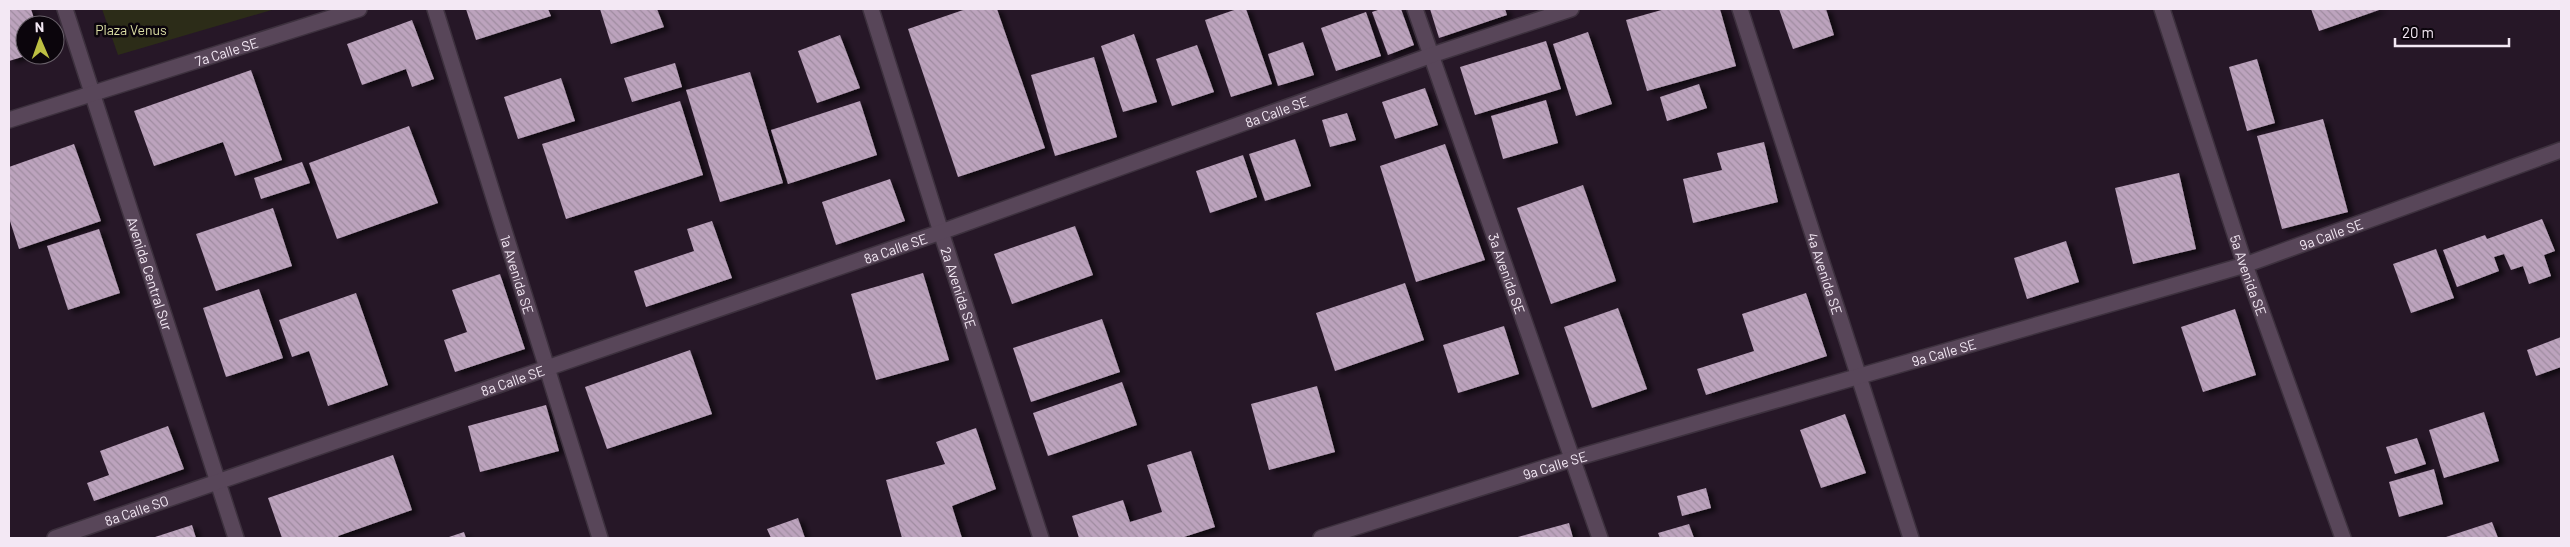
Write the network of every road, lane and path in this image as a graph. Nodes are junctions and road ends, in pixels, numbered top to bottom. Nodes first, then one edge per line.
1 (65, 9) edge
2 (359, 9) edge
3 (435, 9) edge
4 (871, 9) edge
5 (1415, 9) edge
6 (1571, 9) edge
7 (1740, 9) edge
8 (2162, 9) edge
9 (1432, 56) junction
10 (92, 93) junction
11 (9, 120) edge
12 (2561, 150) edge
13 (941, 232) junction
14 (2245, 265) junction
15 (547, 369) junction
16 (1857, 378) junction
17 (1572, 459) junction
18 (217, 481) junction
19 (55, 538) edge
20 (236, 538) edge
21 (600, 538) edge
22 (1041, 538) edge
23 (1321, 538) edge
24 (1600, 538) edge
25 (1911, 538) edge
26 (2343, 538) edge

1 - 10 street, Avenida Central Sur
2 - 10 street, 7a Calle SE
3 - 15 street, 1a Avenida SE
4 - 13 street, 2a Avenida SE
5 - 9 street, 3a Avenida SE
6 - 9 street, 8a Calle SE
7 - 16 street, 4a Avenida SE
8 - 14 street, 5a Avenida SE
9 - 13 street, 8a Calle SE
9 - 17 street, 3a Avenida SE
10 - 11 street, 7a Calle SE
10 - 18 street, Avenida Central Sur
12 - 14 street, 9a Calle SE
13 - 15 street, 8a Calle SE
13 - 22 street, 2a Avenida SE
14 - 16 street, 9a Calle SE
14 - 26 street, 5a Avenida SE
15 - 18 street, 8a Calle SE
15 - 21 street, 1a Avenida SE
16 - 17 street, 9a Calle SE
16 - 25 street, 4a Avenida SE
17 - 23 street, 9a Calle SE
17 - 24 street, 3a Avenida SE
18 - 19 street, 8a Calle SO
18 - 20 street, Avenida Central Sur

